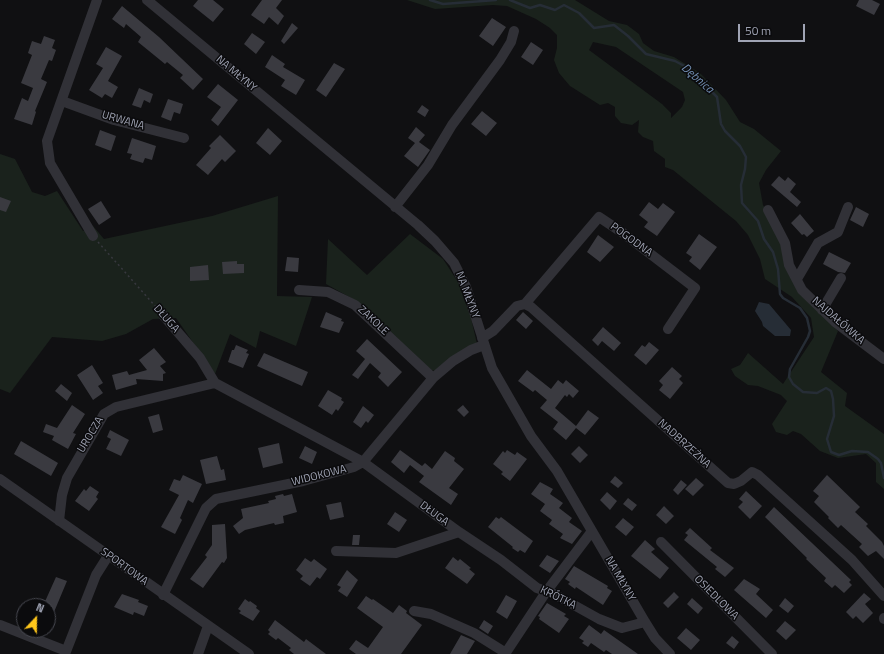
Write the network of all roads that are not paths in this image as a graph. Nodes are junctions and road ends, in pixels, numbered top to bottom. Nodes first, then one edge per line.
1 (97, 0) edge
2 (148, 0) edge
3 (514, 31) dead end
4 (62, 101) junction
5 (184, 138) dead end
6 (395, 207) junction
7 (848, 207) dead end
8 (768, 210) dead end
9 (93, 236) road end
10 (841, 278) dead end
11 (797, 279) junction
12 (299, 290) dead end
13 (525, 304) junction
14 (822, 310) junction
15 (163, 314) road end
16 (668, 329) dead end
17 (483, 342) junction
18 (884, 359) edge
19 (433, 378) junction
20 (215, 383) junction
21 (363, 462) junction
22 (0, 479) edge
23 (59, 521) junction
24 (592, 531) junction
25 (459, 532) junction
26 (661, 542) dead end
27 (336, 551) dead end
28 (108, 556) junction
29 (546, 592) junction
30 (163, 595) junction
31 (884, 596) edge
32 (414, 611) dead end
33 (645, 622) junction
34 (0, 625) edge
35 (208, 626) junction
36 (65, 652) edge
37 (198, 654) edge
38 (249, 654) edge
39 (505, 654) edge
40 (670, 654) edge
41 (772, 654) edge

1 - 4 street
2 - 6 street, NA MŁYNY
3 - 6 street
4 - 5 street, URWANA
4 - 9 street
6 - 17 street, NA MŁYNY
7 - 11 street
8 - 11 street, NAJDAŁÓWKA
10 - 14 street
11 - 14 street, NAJDAŁÓWKA
12 - 19 street, ZAKOLE
13 - 16 street, POGODNA
13 - 17 street
13 - 31 street, NADBRZEŻNA
14 - 18 street, NAJDAŁÓWKA
15 - 20 street, DŁUGA
17 - 19 street, WIDOKOWA
17 - 24 street, NA MŁYNY
19 - 21 street, WIDOKOWA
20 - 21 street, DŁUGA
20 - 23 street, UROCZA
21 - 25 street, DŁUGA
21 - 30 street, WIDOKOWA
22 - 23 street, SPORTOWA
23 - 28 street, SPORTOWA
24 - 29 street
24 - 33 street, NA MŁYNY
25 - 27 street
25 - 29 street, KRÓTKA
26 - 41 street, OSIEDLOWA
28 - 30 street, SPORTOWA
28 - 36 street
29 - 33 street, KRÓTKA
29 - 39 street
30 - 35 street, SPORTOWA
32 - 39 street
33 - 40 street, NA MŁYNY
34 - 36 street
35 - 37 street
35 - 38 street, SPORTOWA

